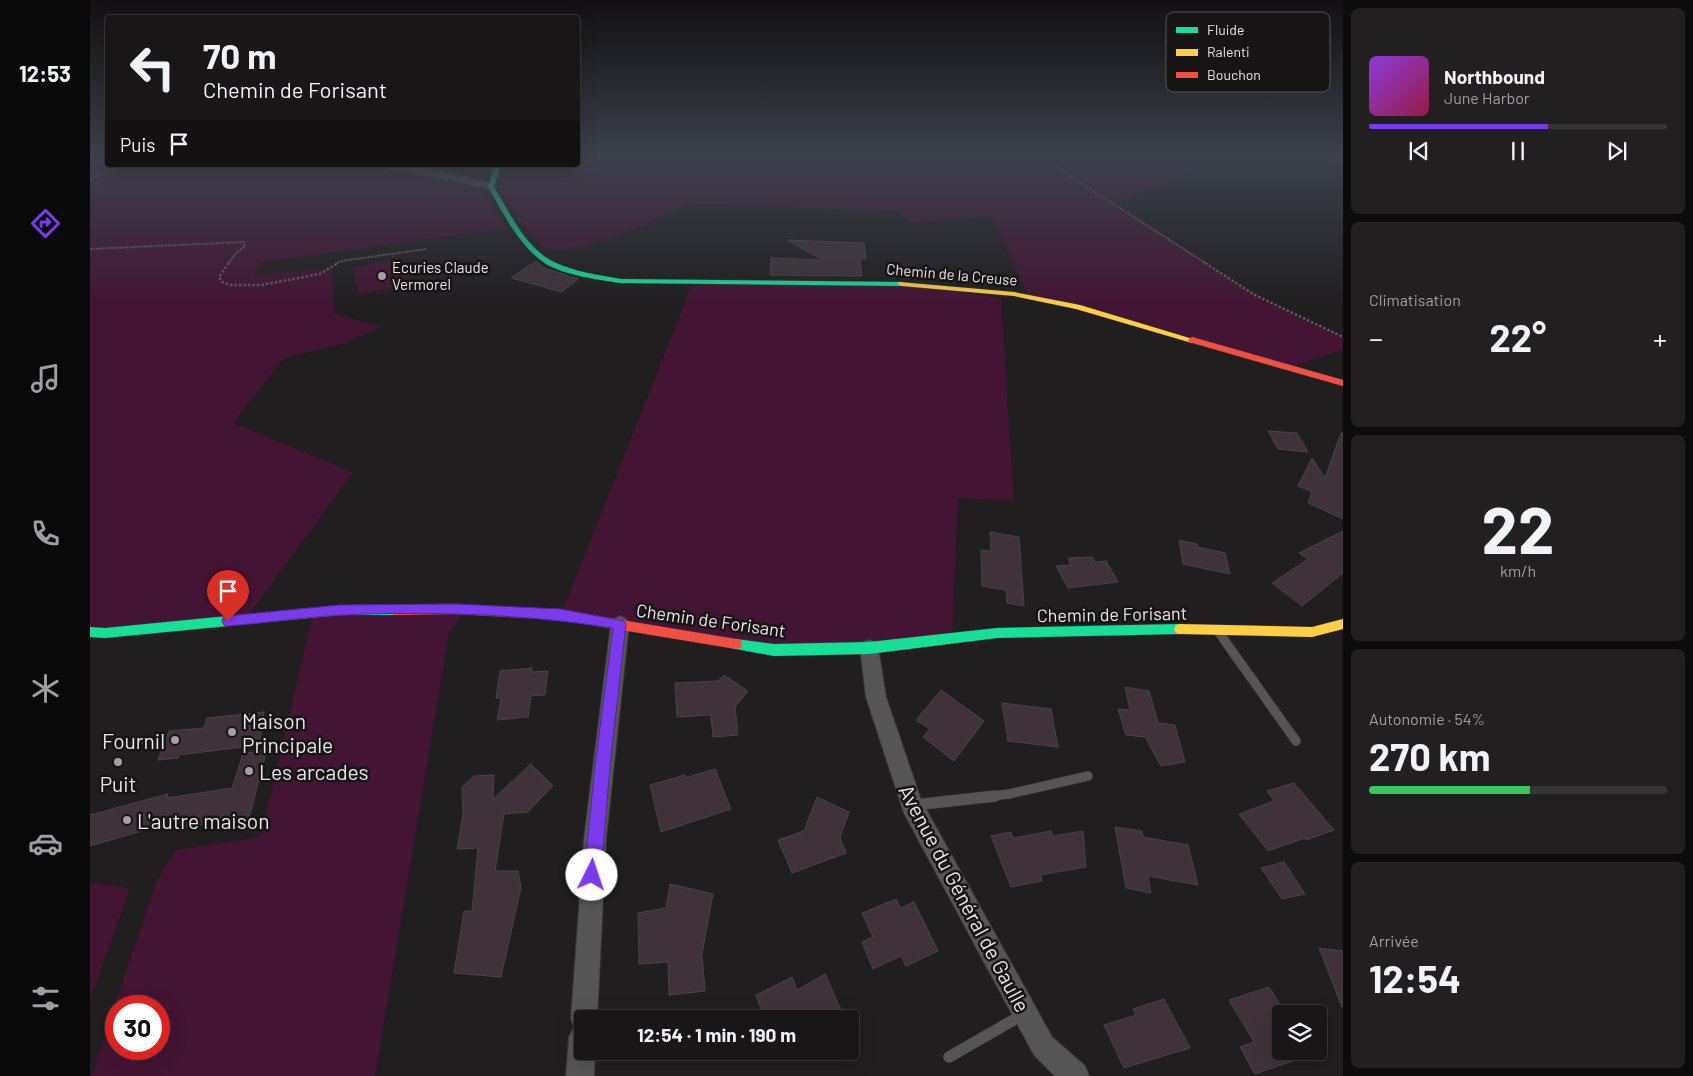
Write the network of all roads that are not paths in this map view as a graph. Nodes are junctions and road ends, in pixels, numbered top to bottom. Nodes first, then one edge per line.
1 (502, 205) edge
2 (1343, 383) edge
3 (620, 624) junction
4 (1343, 624) edge
5 (1218, 630) junction
6 (90, 632) edge
7 (869, 648) junction
8 (1296, 741) dead end
9 (1088, 776) dead end
10 (912, 805) junction
11 (585, 1010) edge
12 (1025, 1013) junction
13 (949, 1057) dead end
14 (581, 1060) edge
15 (580, 1076) edge
16 (1074, 1076) edge

1 - 2 street, Chemin de la Creuse
3 - 6 street, Chemin de Forisant
3 - 7 street, Chemin de Forisant
3 - 11 street
4 - 5 street, Chemin de Forisant
5 - 7 street, Chemin de Forisant
5 - 8 lane
7 - 10 street, Avenue du Général de Gaulle
9 - 10 lane
10 - 12 street, Avenue du Général de Gaulle
12 - 13 lane
12 - 16 street, Avenue du Général de Gaulle
14 - 15 street

